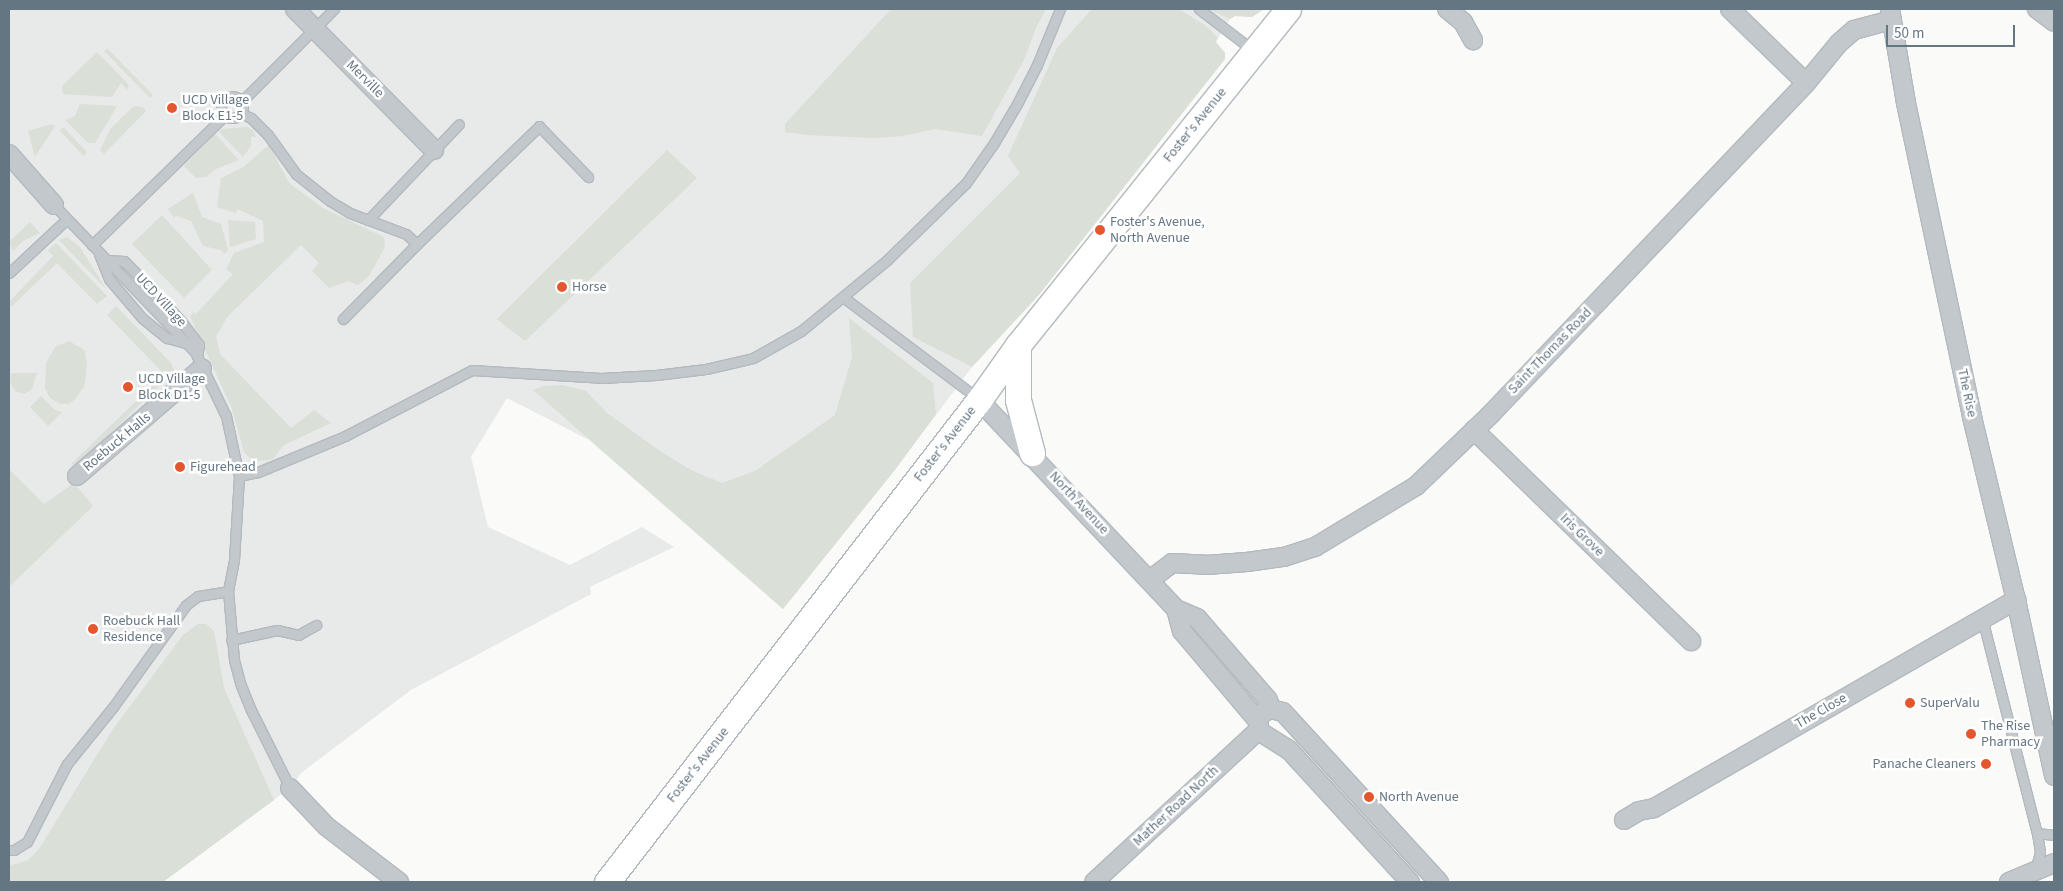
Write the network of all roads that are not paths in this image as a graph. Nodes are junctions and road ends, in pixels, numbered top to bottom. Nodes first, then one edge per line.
1 (296, 9) edge
2 (334, 9) edge
3 (1060, 9) edge
4 (1199, 9) edge
5 (1288, 9) edge
6 (1446, 9) edge
7 (1730, 9) edge
8 (2037, 9) edge
9 (1890, 14) edge
10 (2054, 22) edge
11 (313, 28) junction
12 (1473, 40) dead end
13 (1254, 51) junction
14 (1806, 83) junction
15 (241, 102) junction
16 (240, 113) junction
17 (225, 115) junction
18 (459, 124) dead end
19 (434, 150) junction
20 (9, 154) edge
21 (588, 177) dead end
22 (54, 205) joint
23 (68, 219) junction
24 (368, 220) junction
25 (417, 244) junction
26 (95, 248) junction
27 (107, 260) junction
28 (9, 274) edge
29 (843, 297) junction
30 (343, 318) dead end
31 (186, 343) junction
32 (1018, 346) junction
33 (200, 363) junction
34 (979, 400) junction
35 (1474, 430) junction
36 (1032, 453) junction
37 (77, 476) dead end
38 (239, 476) junction
39 (1150, 580) junction
40 (228, 591) junction
41 (2016, 600) junction
42 (1176, 609) junction
43 (1982, 618) junction
44 (316, 625) dead end
45 (231, 640) junction
46 (1691, 641) dead end
47 (1271, 709) junction
48 (1288, 720) junction
49 (1263, 730) junction
50 (2052, 753) edge
51 (2054, 776) edge
52 (290, 788) joint
53 (1624, 820) dead end
54 (2037, 833) junction
55 (2054, 835) edge
56 (9, 850) edge
57 (2054, 863) edge
58 (2035, 871) junction
59 (397, 882) edge
60 (607, 882) edge
61 (1094, 882) edge
62 (1410, 882) edge
63 (1439, 882) edge
64 (2009, 882) edge

1 - 11 street, Merville
2 - 11 lane
3 - 29 lane
4 - 13 lane
5 - 13 main road, Foster's Avenue
6 - 12 street
7 - 14 street
8 - 10 street
9 - 14 street, Saint Thomas Road
9 - 41 street, The Rise
11 - 15 lane
11 - 19 street, Merville
13 - 32 main road, Foster's Avenue
14 - 35 street, Saint Thomas Road
15 - 16 lane
15 - 17 lane
16 - 17 lane
16 - 24 lane
17 - 26 lane
18 - 19 lane
19 - 24 lane
20 - 22 street, UCD Village
21 - 25 lane
22 - 23 lane, UCD Village
23 - 26 lane, UCD Village
23 - 28 lane
24 - 25 lane
25 - 30 lane
26 - 27 lane, UCD Village
26 - 31 lane, UCD Village
27 - 31 lane, UCD Village
27 - 33 lane, UCD Village
29 - 34 lane
29 - 38 lane
31 - 33 lane, UCD Village
32 - 34 main road, Foster's Avenue
32 - 36 main road
33 - 37 street, Roebuck Halls
33 - 38 lane
34 - 36 street, North Avenue
34 - 60 main road, Foster's Avenue
35 - 39 street, Saint Thomas Road
35 - 46 street, Iris Grove
36 - 39 street, North Avenue
38 - 40 lane
39 - 42 street, North Avenue
40 - 45 lane
40 - 56 lane
41 - 43 street, The Close
41 - 50 street, The Rise
42 - 47 street, North Avenue
42 - 49 street, North Avenue
43 - 53 street, The Close
43 - 54 lane
44 - 45 lane
45 - 52 lane
47 - 48 street, North Avenue
47 - 49 street
48 - 49 street
48 - 63 street, North Avenue
49 - 61 street, Mather Road North
49 - 62 street, North Avenue
50 - 51 street, The Rise
52 - 59 street
54 - 55 lane
54 - 58 lane
57 - 58 street
58 - 64 street

